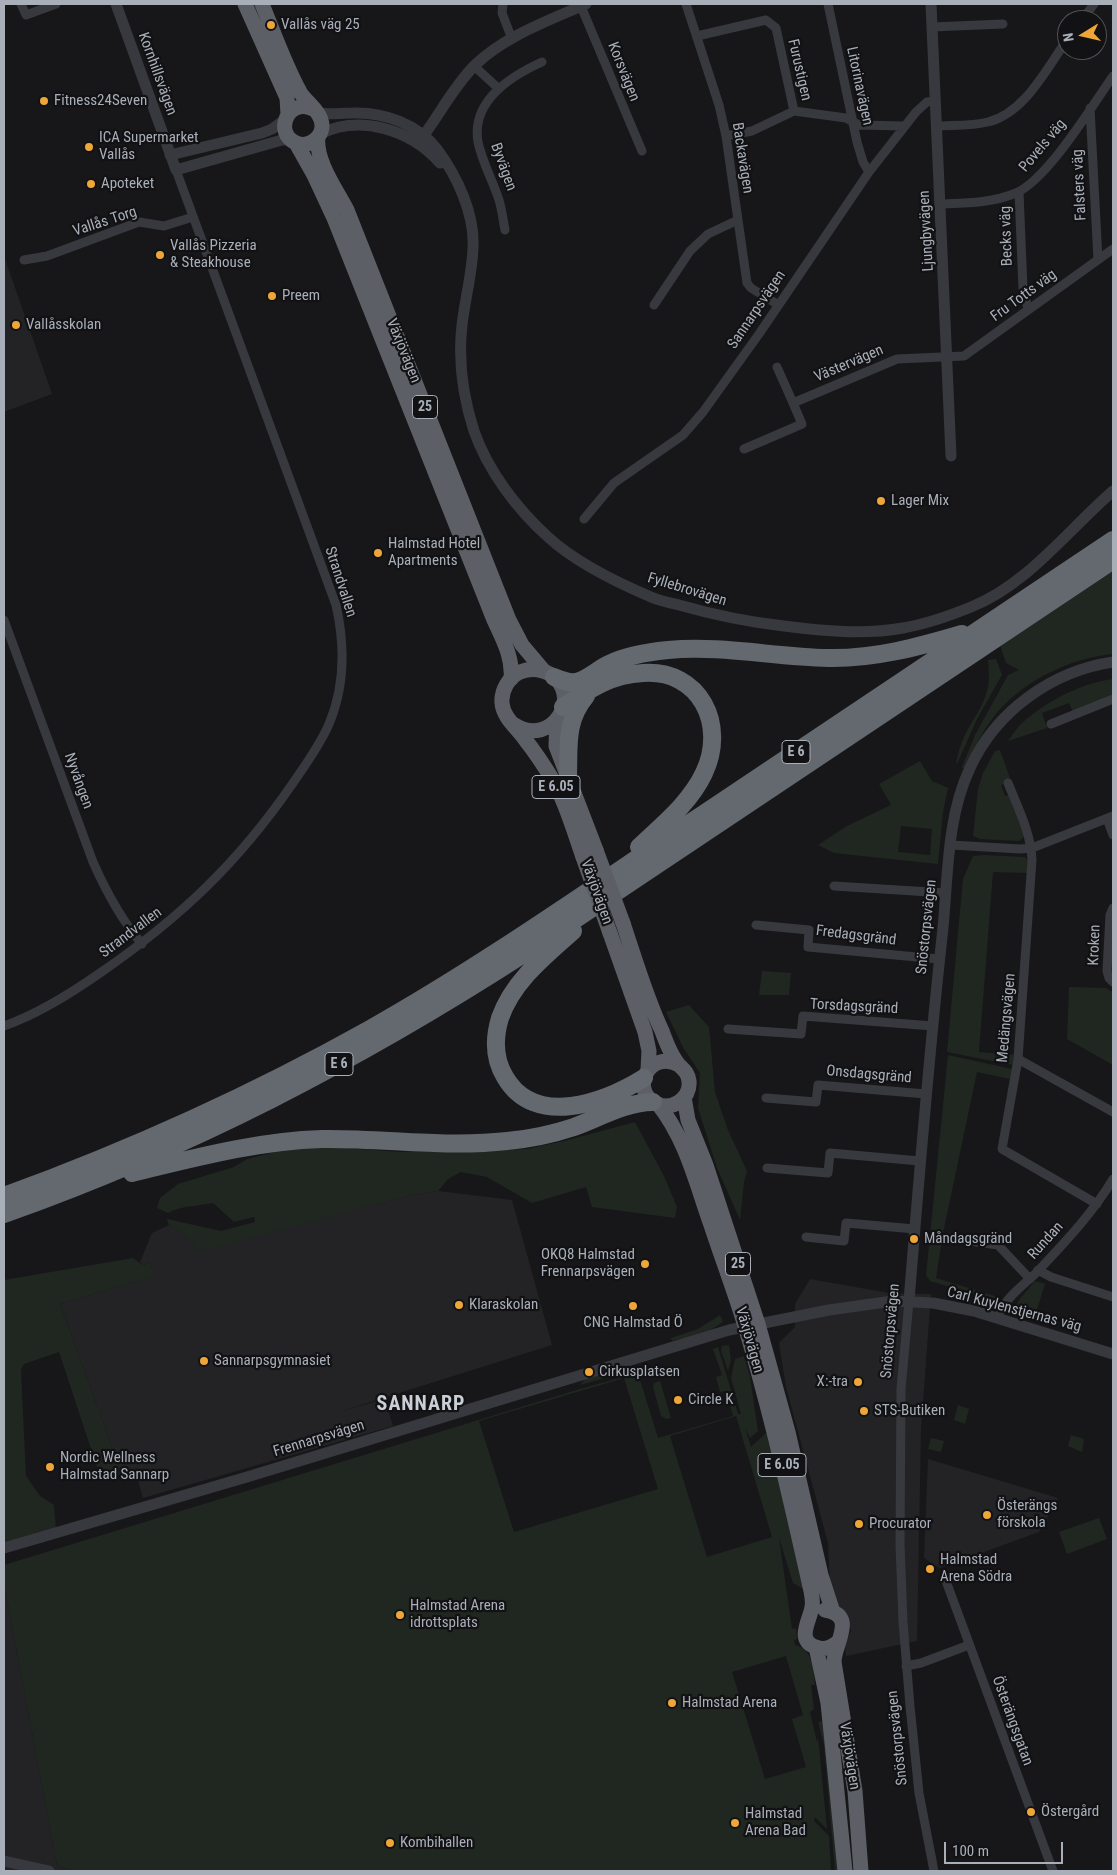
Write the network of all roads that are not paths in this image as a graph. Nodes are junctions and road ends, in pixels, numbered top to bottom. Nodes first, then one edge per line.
1 (21, 4) edge
2 (56, 4) edge
3 (116, 4) edge
4 (245, 4) edge
5 (262, 4) edge
6 (503, 4) edge
7 (582, 4) edge
8 (686, 4) edge
9 (828, 4) edge
10 (931, 4) edge
11 (1003, 24) dead end
12 (932, 27) junction
13 (697, 36) junction
14 (512, 39) junction
15 (1057, 54) edge
16 (542, 62) dead end
17 (474, 66) junction
18 (1113, 76) edge
19 (498, 88) junction
20 (935, 101) junction
21 (1090, 108) junction
22 (315, 111) junction
23 (794, 111) junction
24 (287, 116) junction
25 (852, 122) junction
26 (905, 126) junction
27 (938, 126) junction
28 (319, 136) junction
29 (726, 136) junction
30 (421, 139) junction
31 (294, 141) junction
32 (642, 151) dead end
33 (170, 155) junction
34 (176, 170) junction
35 (869, 172) junction
36 (1019, 192) junction
37 (941, 204) junction
38 (193, 217) junction
39 (738, 220) junction
40 (505, 230) dead end
41 (1113, 248) edge
42 (24, 260) dead end
43 (1098, 260) junction
44 (777, 304) junction
45 (654, 305) dead end
46 (1028, 309) junction
47 (948, 358) junction
48 (777, 367) dead end
49 (793, 403) junction
50 (744, 449) dead end
51 (951, 456) dead end
52 (1113, 491) edge
53 (584, 519) dead end
54 (1113, 540) edge
55 (1113, 560) edge
56 (4, 620) edge
57 (981, 628) junction
58 (1113, 662) edge
59 (549, 674) junction
60 (510, 678) junction
61 (599, 684) junction
62 (1113, 699) edge
63 (560, 713) junction
64 (1051, 724) dead end
65 (515, 726) junction
66 (568, 776) junction
67 (1008, 783) dead end
68 (1110, 818) edge
69 (1113, 835) edge
70 (951, 844) junction
71 (1032, 848) junction
72 (590, 853) junction
73 (600, 882) junction
74 (834, 886) dead end
75 (616, 891) junction
76 (946, 892) junction
77 (1113, 908) edge
78 (756, 925) dead end
79 (142, 944) junction
80 (939, 959) junction
81 (1113, 982) edge
82 (4, 1026) edge
83 (933, 1026) junction
84 (728, 1029) dead end
85 (1018, 1059) junction
86 (679, 1065) junction
87 (646, 1074) junction
88 (926, 1094) junction
89 (684, 1097) junction
90 (766, 1098) dead end
91 (656, 1103) junction
92 (1113, 1112) edge
93 (920, 1161) junction
94 (767, 1168) dead end
95 (1112, 1184) edge
96 (78, 1186) junction
97 (4, 1196) edge
98 (1097, 1204) junction
99 (4, 1214) edge
100 (915, 1229) junction
101 (806, 1237) dead end
102 (948, 1238) dead end
103 (1038, 1270) junction
104 (1030, 1279) junction
105 (1113, 1297) edge
106 (909, 1301) junction
107 (998, 1318) junction
108 (752, 1325) junction
109 (1113, 1354) edge
110 (4, 1548) edge
111 (946, 1581) dead end
112 (833, 1612) junction
113 (810, 1616) junction
114 (838, 1642) junction
115 (969, 1645) junction
116 (816, 1647) junction
117 (906, 1666) junction
118 (4, 1861) edge
119 (49, 1871) edge
120 (845, 1871) edge
121 (861, 1871) edge
122 (934, 1871) edge
123 (1053, 1871) edge

1 - 2 street
3 - 33 street, Kornhillsvägen
4 - 24 highway, Växjövägen / 25
5 - 22 highway, Växjövägen / 25
6 - 14 street
7 - 14 street
7 - 32 street, Korsvägen
8 - 13 street, Backavägen
9 - 25 street, Litorinavägen
10 - 12 street, Ljungbyvägen
11 - 12 street
12 - 20 street, Ljungbyvägen
13 - 23 street, Furustigen
13 - 29 street, Backavägen
14 - 17 street
15 - 27 street
16 - 19 street, Byvägen
17 - 19 street
17 - 30 street
18 - 21 street, Povels väg
19 - 40 street, Byvägen
20 - 26 street, Sannarpsvägen
20 - 27 street, Ljungbyvägen
21 - 36 street, Povels väg
21 - 43 street, Falsters väg
22 - 24 highway
22 - 28 highway, Växjövägen / 25
22 - 30 street, Fyllebrovägen
23 - 25 street
23 - 29 street
24 - 31 highway, Växjövägen / 25
24 - 33 street
25 - 26 street
25 - 35 street, Litorinavägen
26 - 35 street, Sannarpsvägen
27 - 37 street, Ljungbyvägen
28 - 30 street, Fyllebrovägen
28 - 31 highway
28 - 59 highway, Växjövägen / 25
29 - 39 street, Backavägen
30 - 52 street, Fyllebrovägen
31 - 34 street
31 - 60 highway, Växjövägen / 25
33 - 34 street, Kornhillsvägen
34 - 38 street, Strandvallen
35 - 44 street, Sannarpsvägen
36 - 37 street, Povels väg
36 - 46 street, Becks väg
37 - 47 street, Ljungbyvägen
38 - 42 street, Vallås Torg
38 - 79 street, Strandvallen
39 - 44 street, Backavägen
39 - 45 street
41 - 43 street, Fru Totts väg
43 - 46 street, Fru Totts väg
44 - 53 street, Sannarpsvägen
46 - 47 street, Fru Totts väg
47 - 49 street, Västervägen
47 - 51 street, Ljungbyvägen
48 - 49 street
49 - 50 street
54 - 57 highway, E 6
55 - 75 highway, E 6
56 - 79 street, Nyvången
57 - 59 highway
57 - 73 highway, E 6
58 - 70 street, Snöstorpsvägen
59 - 60 highway
59 - 63 highway, Växjövägen
60 - 65 highway, Växjövägen
61 - 63 highway
61 - 66 highway
61 - 73 highway
62 - 64 street
63 - 65 highway
63 - 66 highway, Växjövägen / E 6.05
65 - 72 highway, Växjövägen / E 6.05
66 - 72 highway, Växjövägen / E 6.05
67 - 71 street, Medängsvägen
68 - 69 street
68 - 71 street
70 - 71 street
70 - 76 street, Snöstorpsvägen
71 - 85 street, Medängsvägen
72 - 86 highway, Växjövägen / E 6.05, bridge
72 - 87 highway, Växjövägen / E 6.05, bridge
73 - 97 highway, E 6
74 - 76 street
75 - 87 highway
75 - 96 highway, E 6
76 - 80 street, Snöstorpsvägen
77 - 81 street, Kroken
78 - 80 street, Fredagsgränd
79 - 82 street, Strandvallen
80 - 83 street, Snöstorpsvägen
83 - 84 street, Torsdagsgränd
83 - 88 street, Snöstorpsvägen
85 - 92 street
85 - 98 street, Medängsvägen
86 - 87 highway
86 - 89 highway, Växjövägen
87 - 91 highway, Växjövägen
88 - 90 street, Onsdagsgränd
88 - 93 street, Snöstorpsvägen
89 - 91 highway
89 - 108 highway, Växjövägen / 25
91 - 96 highway
91 - 108 highway, Växjövägen / E 6.05
93 - 94 street
93 - 100 street, Snöstorpsvägen
95 - 98 street, Rundan
96 - 99 highway, E 6
98 - 103 street, Rundan
100 - 101 street
100 - 106 street, Snöstorpsvägen
102 - 104 street
103 - 104 street, Rundan
103 - 105 street
104 - 107 street, Rundan
106 - 107 street, Carl Kuylenstjernas väg
106 - 108 street, Carl Kuylenstjernas väg
106 - 117 street, Snöstorpsvägen
107 - 109 street, Carl Kuylenstjernas väg
108 - 110 street, Frennarpsvägen
108 - 112 highway, Växjövägen / 25
108 - 113 highway, Växjövägen / E 6.05
111 - 115 street, Österängsgatan
112 - 113 highway
112 - 114 highway, Växjövägen
113 - 116 highway, Växjövägen / E 6.05
114 - 116 highway
114 - 121 highway, Växjövägen
115 - 117 street
115 - 123 street, Österängsgatan
116 - 120 highway, Växjövägen / E 6.05
117 - 122 street, Snöstorpsvägen
118 - 119 street

